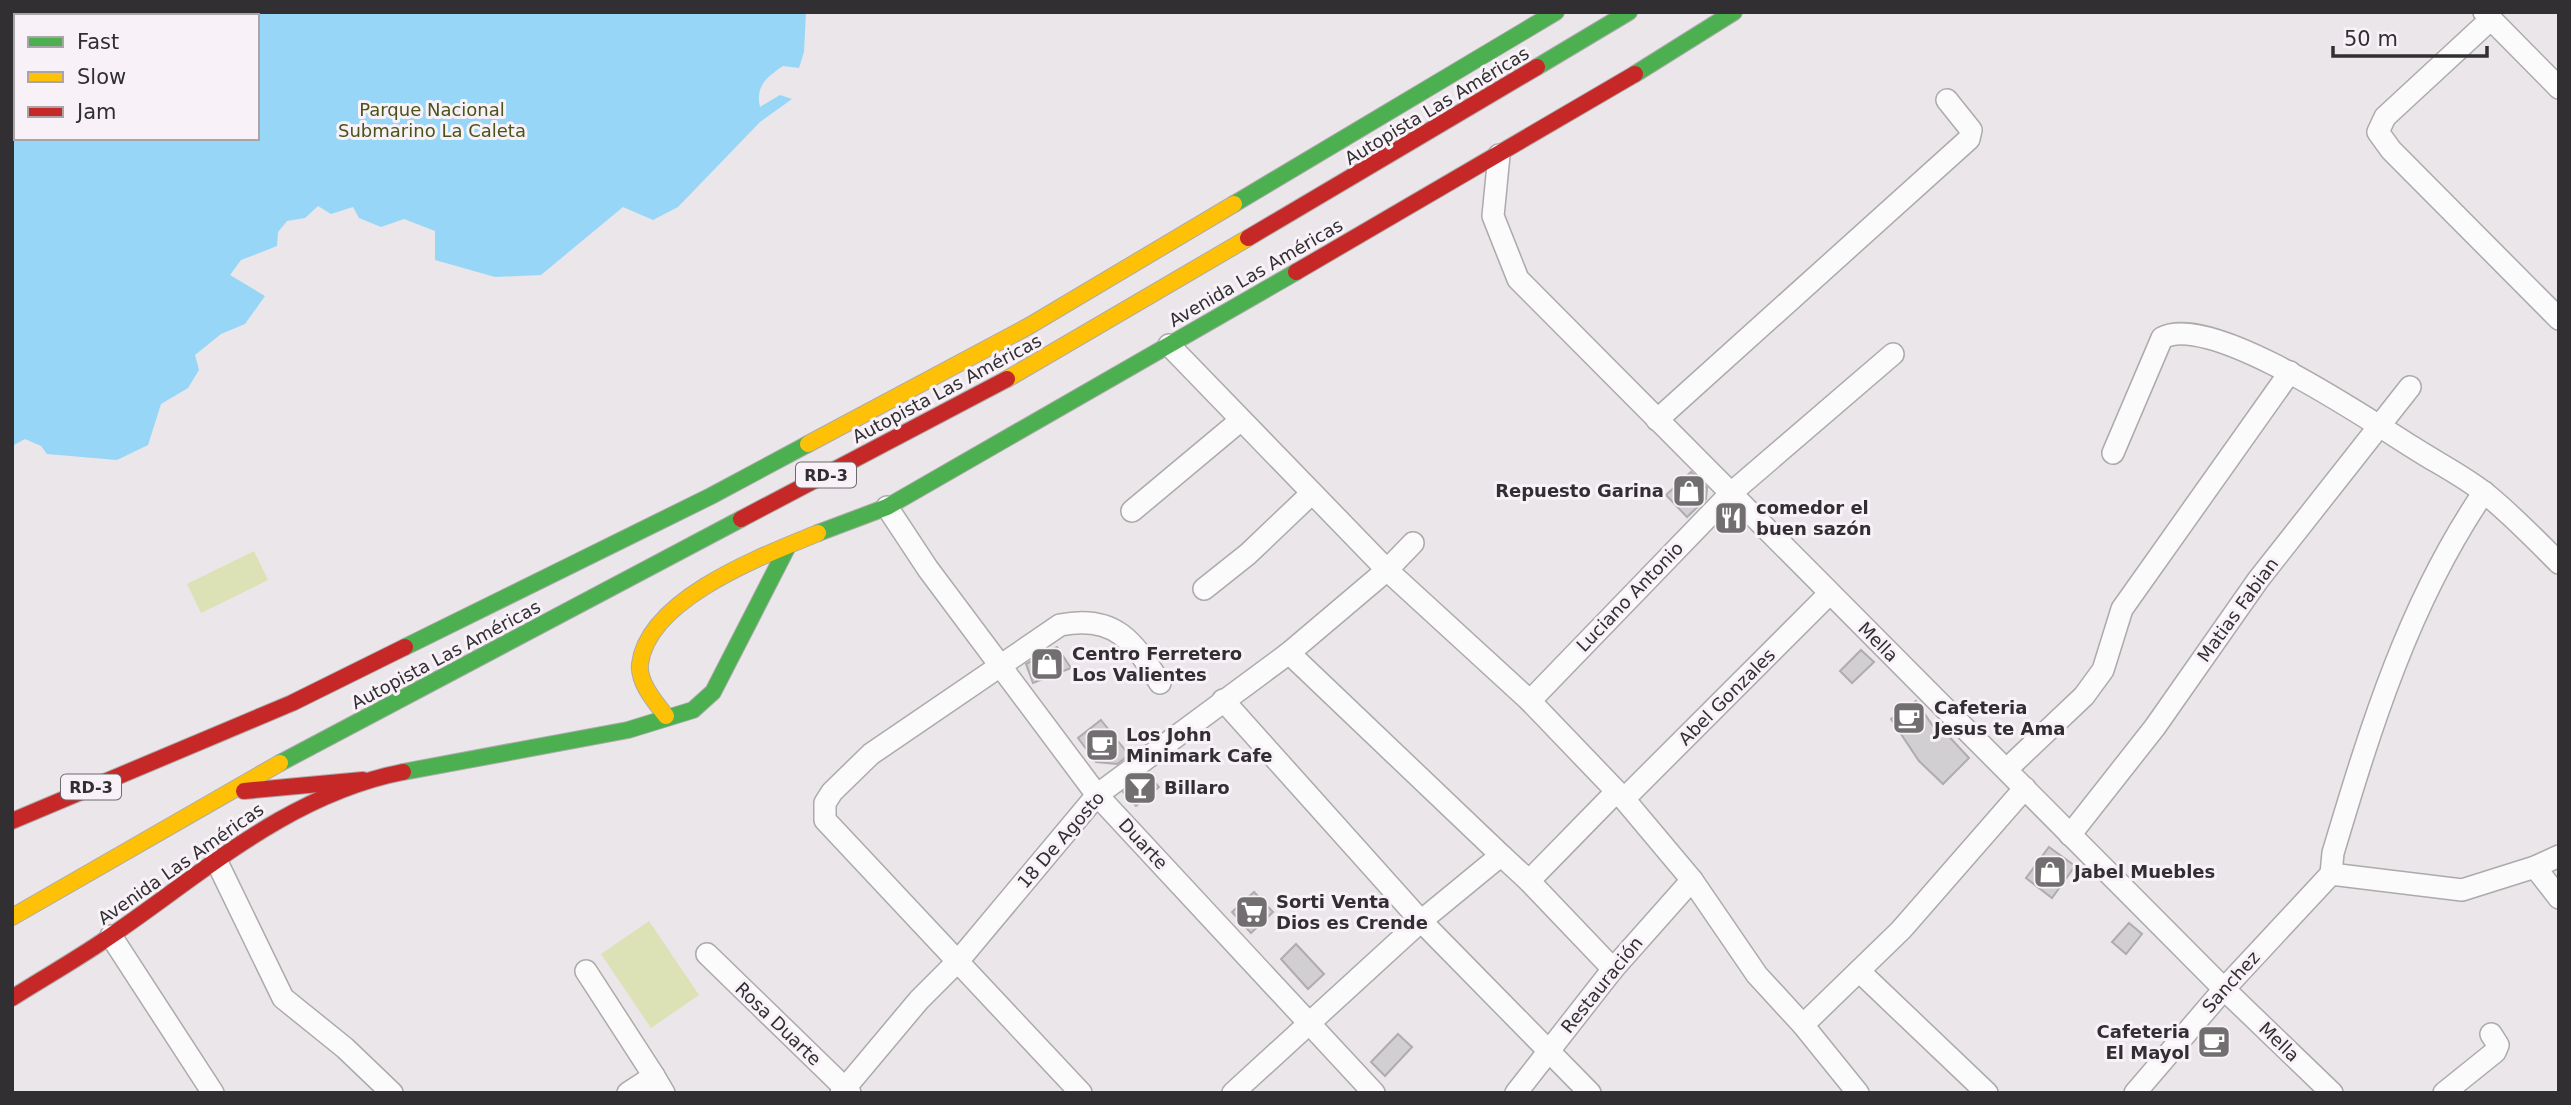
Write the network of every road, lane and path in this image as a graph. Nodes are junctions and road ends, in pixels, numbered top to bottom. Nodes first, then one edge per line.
1 (1556, 12) edge
2 (1629, 12) edge
3 (1734, 12) edge
4 (2488, 16) edge
5 (2559, 88) edge
6 (1947, 100) dead end
7 (1499, 155) junction
8 (2559, 319) edge
9 (1169, 345) junction
10 (1893, 354) dead end
11 (2290, 372) junction
12 (2410, 387) dead end
13 (1241, 420) junction
14 (1657, 420) junction
15 (2379, 426) junction
16 (2113, 453) dead end
17 (2484, 492) junction
18 (1312, 494) junction
19 (1730, 494) junction
20 (887, 508) junction
21 (1132, 511) dead end
22 (1413, 543) dead end
23 (788, 546) junction
24 (2559, 563) edge
25 (1387, 570) junction
26 (1204, 589) dead end
27 (1829, 594) junction
28 (1289, 653) junction
29 (1002, 668) junction
30 (1160, 683) dead end
31 (1223, 700) junction
32 (1530, 701) junction
33 (666, 716) junction
34 (2007, 769) junction
35 (363, 780) junction
36 (2025, 788) junction
37 (221, 794) junction
38 (1097, 795) junction
39 (1620, 796) junction
40 (12, 821) edge
41 (2070, 835) junction
42 (1502, 856) junction
43 (2550, 857) edge
44 (216, 860) junction
45 (2331, 874) junction
46 (1692, 880) junction
47 (1529, 881) junction
48 (2559, 898) edge
49 (12, 917) edge
50 (1421, 921) junction
51 (111, 936) junction
52 (707, 954) dead end
53 (959, 960) junction
54 (1613, 969) junction
55 (586, 971) dead end
56 (1859, 971) junction
57 (2224, 989) junction
58 (12, 998) edge
59 (1308, 1024) junction
60 (1803, 1025) junction
61 (2491, 1034) dead end
62 (1548, 1050) junction
63 (659, 1084) edge
64 (845, 1091) edge
65 (213, 1093) edge
66 (392, 1093) edge
67 (628, 1093) edge
68 (1082, 1093) edge
69 (1233, 1093) edge
70 (1374, 1093) edge
71 (1516, 1093) edge
72 (1590, 1093) edge
73 (1858, 1093) edge
74 (1987, 1093) edge
75 (2135, 1093) edge
76 (2332, 1093) edge
77 (2444, 1093) edge

1 - 40 main road, Autopista Las Américas / RD-3
2 - 37 main road, Autopista Las Américas / RD-3
3 - 7 main road, Avenida Las Américas
4 - 5 street
4 - 8 street
6 - 14 street
7 - 9 main road, Avenida Las Américas
7 - 14 street, Mella
9 - 13 street
9 - 20 main road, Avenida Las Américas
10 - 19 street, Luciano Antonio
11 - 15 street
11 - 16 street
11 - 34 street
12 - 15 street, Matias Fabian
13 - 18 street
13 - 21 street
14 - 19 street, Mella
15 - 17 street
15 - 41 street, Matias Fabian
17 - 24 street
17 - 45 street
18 - 25 street
18 - 26 street
19 - 27 street, Mella
19 - 32 street, Luciano Antonio
20 - 23 main road, Avenida Las Américas
20 - 29 street, Duarte
22 - 25 street, 18 De Agosto
23 - 33 main road, Avenida Las Américas
23 - 33 main road, Avenida Las Américas
25 - 28 street, 18 De Agosto
25 - 32 street
27 - 34 street, Mella
27 - 39 street, Abel Gonzales
28 - 31 street, 18 De Agosto
28 - 42 street
29 - 30 street
29 - 38 street, Duarte
29 - 53 street
31 - 38 street, 18 De Agosto
31 - 50 street
32 - 39 street
33 - 35 main road, Avenida Las Américas
34 - 36 street, Mella
35 - 37 main road
35 - 44 main road, Avenida Las Américas
36 - 41 street, Mella
36 - 56 street
37 - 49 main road, Autopista Las Américas / RD-3
38 - 53 street, 18 De Agosto
38 - 59 street, Duarte
39 - 46 street
39 - 47 street, Abel Gonzales
41 - 57 street, Mella
42 - 47 street
42 - 50 street
43 - 45 street
43 - 48 street
44 - 51 main road, Avenida Las Américas
44 - 66 street
45 - 57 street, Sanchez
46 - 54 street, Restauración
46 - 60 street
47 - 54 street
50 - 59 street
50 - 62 street
51 - 58 main road, Avenida Las Américas
51 - 65 street
52 - 64 street, Rosa Duarte
53 - 64 street, 18 De Agosto
53 - 68 street
54 - 62 street, Restauración
55 - 63 street
56 - 60 street
56 - 74 street
57 - 75 street, Sanchez
57 - 76 street, Mella
59 - 69 street
59 - 70 street, Duarte
60 - 73 street
61 - 77 street
62 - 71 street, Restauración
62 - 72 street
63 - 67 street

